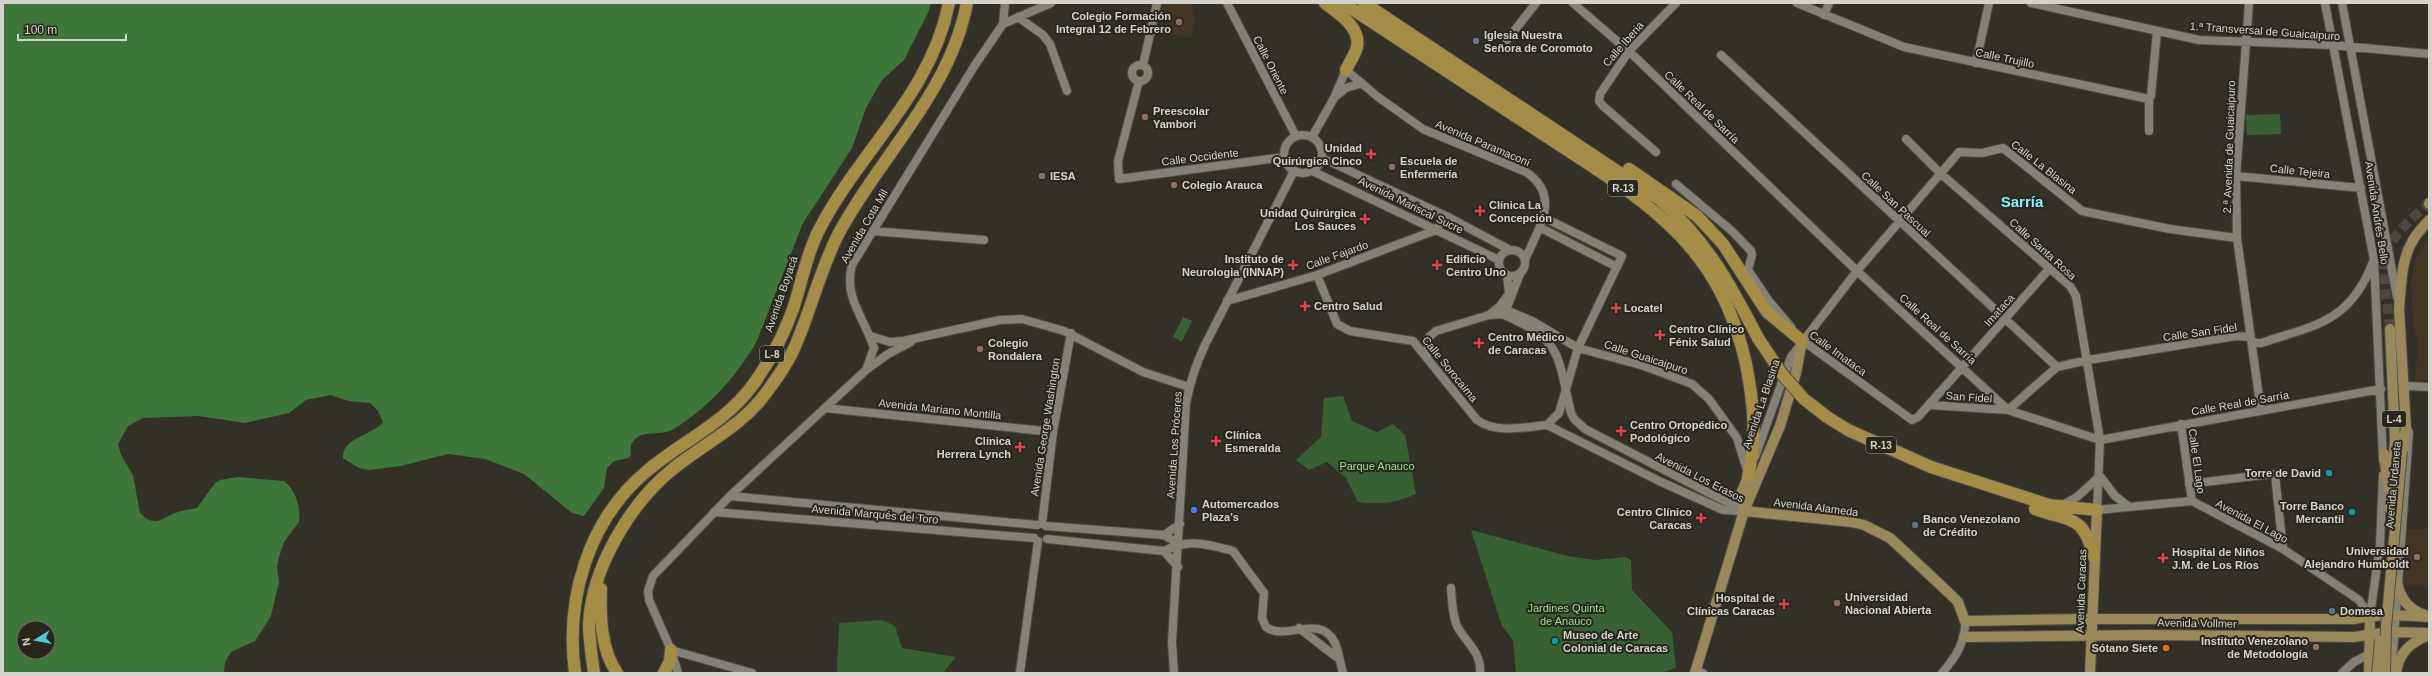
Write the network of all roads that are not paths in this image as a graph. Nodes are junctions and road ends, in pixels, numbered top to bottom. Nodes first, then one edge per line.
1 (949, 3) edge
2 (967, 3) edge
3 (1005, 3) edge
4 (1051, 3) edge
5 (1157, 3) edge
6 (1227, 3) edge
7 (1325, 3) edge
8 (1343, 3) edge
9 (1364, 3) edge
10 (1536, 3) edge
11 (1573, 3) edge
12 (1676, 3) edge
13 (1797, 3) edge
14 (1829, 3) edge
15 (1989, 3) edge
16 (2031, 3) edge
17 (2249, 3) edge
18 (2325, 3) edge
19 (2342, 3) edge
20 (1824, 15) junction
21 (1018, 17) junction
22 (1003, 24) junction
23 (2157, 31) junction
24 (1507, 40) dead end
25 (2245, 43) junction
26 (2332, 45) junction
27 (2350, 47) junction
28 (1629, 52) junction
29 (2429, 54) edge
30 (1721, 55) dead end
31 (1976, 63) junction
32 (1143, 65) junction
33 (1346, 70) junction
34 (1139, 81) junction
35 (1362, 84) junction
36 (1066, 91) dead end
37 (1334, 98) junction
38 (2149, 99) junction
39 (2149, 131) dead end
40 (1296, 136) junction
41 (1312, 137) junction
42 (1906, 139) dead end
43 (1656, 152) dead end
44 (1284, 157) junction
45 (1598, 157) junction
46 (1322, 158) junction
47 (1294, 171) junction
48 (1312, 172) junction
49 (1940, 173) junction
50 (2236, 176) junction
51 (1676, 184) dead end
52 (2361, 188) junction
53 (1446, 216) junction
54 (1545, 218) junction
55 (2429, 220) edge
56 (1900, 222) junction
57 (1541, 228) junction
58 (1436, 230) junction
59 (873, 232) junction
60 (2237, 238) junction
61 (984, 240) dead end
62 (1531, 245) junction
63 (1513, 250) junction
64 (1499, 260) junction
65 (1525, 260) junction
66 (2374, 260) junction
67 (1617, 267) junction
68 (2050, 268) junction
69 (1857, 270) junction
70 (1520, 274) junction
71 (1318, 275) junction
72 (1507, 275) junction
73 (1227, 301) junction
74 (2399, 309) junction
75 (1504, 312) junction
76 (1489, 315) junction
77 (2006, 320) junction
78 (2390, 329) tunnel mouth
79 (1070, 334) junction
80 (870, 336) junction
81 (2249, 337) junction
82 (919, 338) junction
83 (1802, 342) junction
84 (2403, 347) junction
85 (1578, 348) junction
86 (1427, 357) junction
87 (2088, 360) junction
88 (1962, 366) junction
89 (2057, 368) junction
90 (866, 370) junction
91 (2407, 386) junction
92 (1189, 387) junction
93 (1567, 387) junction
94 (2429, 387) edge
95 (2381, 389) junction
96 (1929, 405) junction
97 (825, 408) junction
98 (2008, 410) junction
99 (2261, 411) junction
100 (2181, 424) junction
101 (1547, 425) junction
102 (1053, 432) junction
103 (2100, 440) junction
104 (2384, 454) junction
105 (2100, 476) junction
106 (1748, 477) junction
107 (1964, 478) junction
108 (2189, 484) junction
109 (730, 496) junction
110 (2192, 501) junction
111 (2128, 506) junction
112 (2059, 507) junction
113 (2390, 509) junction
114 (878, 510) junction
115 (2097, 510) junction
116 (1744, 511) junction
117 (714, 512) junction
118 (1180, 524) junction
119 (876, 525) junction
120 (1042, 525) junction
121 (1164, 535) junction
122 (1036, 539) junction
123 (1046, 539) junction
124 (1179, 544) junction
125 (2283, 549) junction
126 (1164, 551) junction
127 (2094, 557) junction
128 (1178, 567) junction
129 (602, 569) junction
130 (2397, 582) junction
131 (1451, 588) dead end
132 (2394, 615) junction
133 (2370, 616) junction
134 (2429, 617) edge
135 (2093, 619) junction
136 (1965, 621) junction
137 (1299, 628) junction
138 (2393, 633) junction
139 (2369, 634) junction
140 (2429, 634) edge
141 (2092, 635) junction
142 (1964, 637) junction
143 (671, 650) junction
144 (2369, 654) junction
145 (1339, 659) junction
146 (741, 671) edge
147 (1021, 672) edge
148 (1698, 672) edge
149 (575, 673) edge
150 (594, 673) edge
151 (617, 673) edge
152 (664, 673) edge
153 (678, 673) edge
154 (752, 673) edge
155 (1174, 673) edge
156 (1343, 673) edge
157 (1480, 673) edge
158 (1942, 673) edge
159 (2090, 673) edge
160 (2342, 673) edge
161 (2369, 673) edge
162 (2377, 673) edge
163 (2385, 673) edge
164 (2391, 673) edge
165 (2396, 673) edge

1 - 149 highway, Avenida Boyacá / L-8
2 - 129 highway, L-8
3 - 22 street, Avenida Cota Mil
4 - 21 street
5 - 32 street
6 - 40 street, Calle Oriente
7 - 33 highway
8 - 106 highway, R-13
9 - 45 highway, R-13
10 - 24 street
11 - 28 street, Calle Real de Sarría
12 - 28 street, Calle Iberia
13 - 20 street, Calle Trujillo
14 - 20 street
15 - 31 street
16 - 23 street, 1.ª Transversal de Guaicaipuro
17 - 25 street, 2.ª Avenida de Guaicaipuro
18 - 26 street, Avenida Andrés Bello
19 - 27 street, Avenida Andrés Bello
20 - 31 street, Calle Trujillo
21 - 22 street
21 - 36 street
22 - 59 street, Avenida Cota Mil
23 - 25 street, 1.ª Transversal de Guaicaipuro
23 - 38 street
25 - 26 street, 1.ª Transversal de Guaicaipuro
25 - 50 street, 2.ª Avenida de Guaicaipuro
26 - 27 street, 1.ª Transversal de Guaicaipuro
26 - 52 street, Avenida Andrés Bello
27 - 29 street, 1.ª Transversal de Guaicaipuro
27 - 74 street, Avenida Andrés Bello
28 - 43 street, Calle Iberia
28 - 69 street, Calle Real de Sarría
30 - 56 street, Calle San Pascual
31 - 38 street, Calle Trujillo
32 - 34 street
32 - 34 street
33 - 35 street, Avenida Paramaconí
33 - 37 street
34 - 44 street, Calle Occidente
35 - 37 street
35 - 54 street, Avenida Paramaconí
37 - 41 street
38 - 39 street
40 - 41 street
40 - 44 street
41 - 46 street
42 - 49 street, Calle Santa Rosa
44 - 47 street
45 - 83 highway, R-13
45 - 107 highway, R-13, bridge
46 - 48 street
46 - 53 street, Avenida Mariscal Sucre
47 - 48 street
47 - 73 street, Avenida Los Próceres
48 - 58 street, Avenida Mariscal Sucre
49 - 56 street, Calle La Blasina
49 - 60 street, Calle La Blasina
49 - 68 street, Calle Santa Rosa
50 - 52 street, Calle Tejeira
50 - 60 street, 2.ª Avenida de Guaicaipuro
51 - 83 street, Calle Imataca
52 - 66 street, Avenida Andrés Bello
53 - 58 street
53 - 63 street, Avenida Mariscal Sucre
54 - 57 street, Avenida Paramaconí
54 - 67 street
55 - 74 main road, L-4
56 - 69 street, Calle La Blasina
56 - 77 street, Calle San Pascual
57 - 62 street, Avenida Paramaconí
57 - 67 street
58 - 64 street, Avenida Mariscal Sucre
58 - 71 street, Calle Fajardo
59 - 61 street
59 - 80 street, Avenida Cota Mil
60 - 81 street, 2.ª Avenida de Guaicaipuro
62 - 63 street
62 - 65 street, Avenida Paramaconí
63 - 64 street
63 - 65 street
64 - 72 street
65 - 70 street
66 - 81 street, Calle San Fidel
66 - 95 street, Avenida Andrés Bello
67 - 85 street
68 - 77 street, Imataca
68 - 87 street, Calle Santa Rosa
69 - 83 street, Calle La Blasina
69 - 88 street, Calle Real de Sarría
70 - 72 street
70 - 75 street
71 - 73 street, Calle Fajardo
71 - 86 street, Calle Sorocaima
72 - 76 street
73 - 92 street, Avenida Los Próceres
74 - 84 main road, Avenida Andrés Bello / L-4
75 - 76 street
75 - 85 street, Calle Guaicaipuro
75 - 93 street
76 - 86 street
77 - 88 street, Imataca
77 - 89 street, Calle San Pascual
78 - 113 main road, L-4
79 - 82 street
79 - 92 street
79 - 102 street, Avenida George Washington
80 - 82 street
80 - 90 street, Avenida Cota Mil
81 - 87 street, Calle San Fidel
81 - 99 street, 2.ª Avenida de Guaicaipuro
82 - 90 street
83 - 96 street, Calle Imataca
83 - 106 street, Avenida La Blasina / R-13
83 - 116 main road, Avenida La Blasina / R-13
84 - 91 street, Avenida Urdaneta / L-4
84 - 163 main road, Avenida Andrés Bello / L-4, bridge
85 - 93 street
85 - 106 street, Calle Guaicaipuro
86 - 101 street, Calle Sorocaima
87 - 89 street, Calle San Fidel
87 - 103 street, Calle Santa Rosa
88 - 96 street, Calle Imataca
88 - 98 street, Calle Real de Sarría
89 - 98 street, Calle San Fidel
90 - 97 street, Avenida Cota Mil
91 - 94 street
91 - 130 street, Avenida Urdaneta / L-4
92 - 118 street, Avenida Los Próceres
93 - 101 street
93 - 116 street, Avenida Los Erasos
95 - 99 street, Calle Real de Sarría
95 - 104 street, Avenida Andrés Bello
96 - 98 street, San Fidel
97 - 102 street, Avenida Mariano Montilla
97 - 109 street, Avenida Cota Mil
98 - 103 street, Calle Real de Sarría
99 - 100 street, Calle Real de Sarría
100 - 103 street, Calle Real de Sarría
100 - 108 street, Calle El Lago
101 - 116 street, Avenida Los Erasos
102 - 120 street, Avenida George Washington
103 - 105 street, Calle Santa Rosa
104 - 113 main road, L-4
104 - 133 street, Avenida Urdaneta
105 - 111 street
105 - 112 street
105 - 115 street, Calle Santa Rosa
106 - 116 main road, Avenida La Blasina / R-13
107 - 112 highway, R-13
107 - 127 highway, R-13
108 - 110 street, Calle El Lago
108 - 125 street
109 - 114 street, Avenida Marqués del Toro
109 - 117 street, Avenida Cota Mil
110 - 111 street
110 - 125 street, Avenida El Lago
111 - 115 street
112 - 115 highway, R-13
113 - 162 main road, L-4, bridge
114 - 119 street
114 - 120 street, Avenida Marqués del Toro
115 - 127 main road, Avenida Caracas / R-13
116 - 136 main road, Avenida Alameda
116 - 148 main road, R-13
117 - 119 street, Avenida Marqués del Toro
117 - 143 street, Avenida Cota Mil
118 - 121 street
118 - 124 street, Avenida Los Próceres
119 - 122 street, Avenida Marqués del Toro
120 - 121 street, Avenida Marqués del Toro
120 - 122 street
120 - 123 street
121 - 124 street, Avenida Marqués del Toro
122 - 123 street, Avenida Marqués del Toro
122 - 147 street
123 - 126 street, Avenida Marqués del Toro
124 - 126 street
124 - 128 street, Avenida Los Próceres
124 - 137 street
125 - 133 street, Avenida El Lago
126 - 128 street
127 - 135 main road, Avenida Caracas / R-13
128 - 155 street, Avenida Los Próceres
129 - 150 highway, L-8
129 - 151 highway
130 - 132 street, Avenida Urdaneta / L-4
130 - 134 main road
131 - 157 street
132 - 133 main road, Avenida Vollmer
132 - 134 main road, Avenida Vollmer
132 - 138 street, Avenida Urdaneta / L-4
133 - 135 main road, Avenida Vollmer
133 - 139 main road, Avenida Urdaneta
135 - 136 main road, Avenida Vollmer
135 - 141 main road, Avenida Caracas / R-13
136 - 142 street
137 - 145 street
137 - 145 street
138 - 139 main road, Avenida Vollmer
138 - 140 main road, Avenida Vollmer
138 - 164 street, Avenida Urdaneta / L-4
139 - 141 main road, Avenida Vollmer
139 - 144 main road, Avenida Urdaneta
140 - 165 main road
141 - 142 main road, Avenida Vollmer
141 - 159 main road, Avenida Caracas / R-13
142 - 158 street
143 - 146 street
143 - 152 highway
143 - 153 street, Avenida Cota Mil
144 - 160 street
144 - 161 main road, Avenida Urdaneta
144 - 164 main road, L-4
145 - 156 street
146 - 154 street

